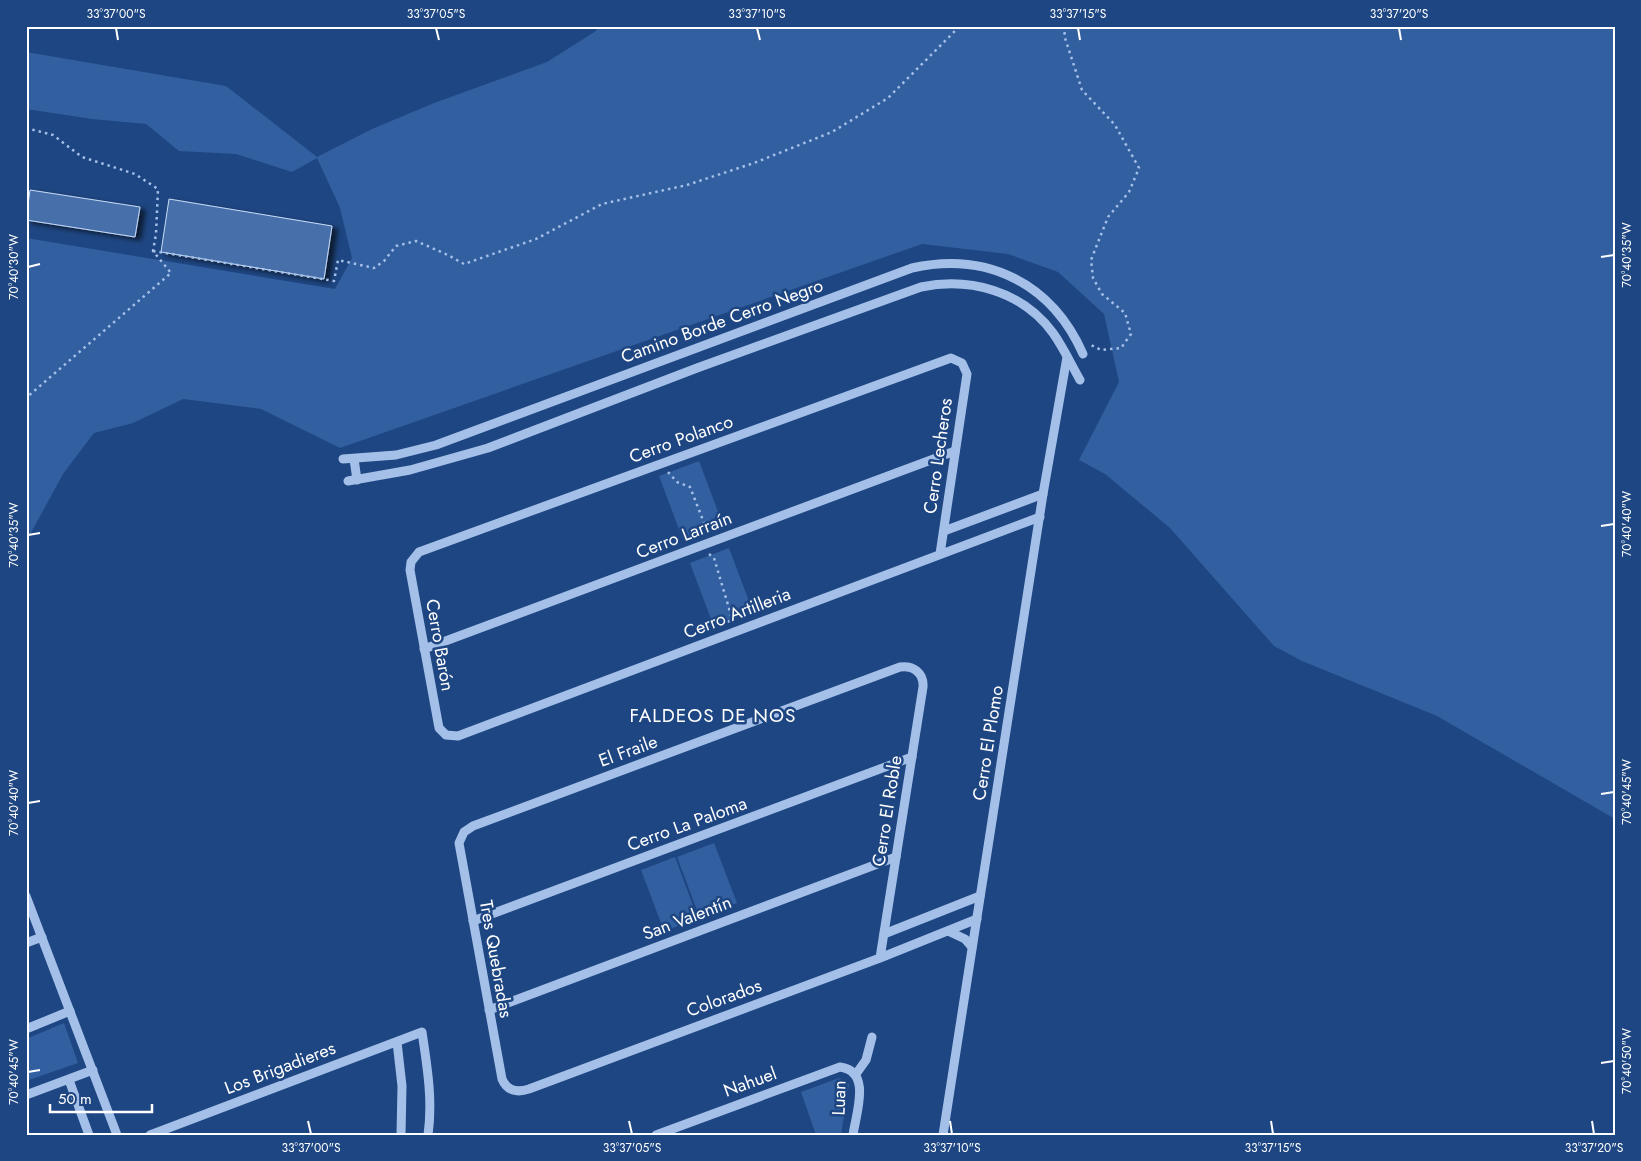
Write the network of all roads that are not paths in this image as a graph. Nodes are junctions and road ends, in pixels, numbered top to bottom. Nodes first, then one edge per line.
1 (1083, 354) dead end
2 (1067, 357) junction
3 (962, 363) joint
4 (1080, 380) dead end
5 (955, 451) junction
6 (354, 459) junction
7 (343, 460) dead end
8 (1043, 494) junction
9 (1040, 517) junction
10 (944, 530) junction
11 (940, 554) junction
12 (413, 558) joint
13 (424, 649) junction
14 (917, 670) joint
15 (446, 735) joint
16 (912, 757) junction
17 (464, 832) joint
18 (896, 857) junction
19 (26, 896) edge
20 (980, 896) junction
21 (977, 919) junction
22 (473, 921) junction
23 (948, 931) junction
24 (884, 934) junction
25 (42, 937) junction
26 (26, 943) edge
27 (972, 947) junction
28 (880, 958) junction
29 (489, 1010) junction
30 (70, 1011) junction
31 (26, 1029) edge
32 (872, 1037) dead end
33 (397, 1042) junction
34 (93, 1070) junction
35 (856, 1074) junction
36 (69, 1080) junction
37 (511, 1090) joint
38 (26, 1094) edge
39 (89, 1135) edge
40 (117, 1135) edge
41 (150, 1135) edge
42 (401, 1135) edge
43 (428, 1135) edge
44 (656, 1135) edge
45 (853, 1135) edge
46 (943, 1135) edge

1 - 6 street, Camino Borde Cerro Negro
2 - 4 street, Camino Borde Cerro Negro
2 - 6 street, Camino Borde Cerro Negro
2 - 8 street, Cerro El Plomo
3 - 5 street, Cerro Lecheros
3 - 12 street, Cerro Polanco
5 - 10 street, Cerro Lecheros
5 - 13 street, Cerro Larraín
6 - 7 street, Camino Borde Cerro Negro
8 - 9 street, Cerro El Plomo
8 - 10 street
9 - 11 street, Cerro Artilleria
9 - 20 street, Cerro El Plomo
10 - 11 street, Cerro Lecheros
11 - 15 street, Cerro Artilleria
12 - 13 street, Cerro Barón
13 - 15 street, Cerro Barón
14 - 16 street, Cerro El Roble
14 - 17 street, El Fraile
16 - 18 street, Cerro El Roble
16 - 22 street, Cerro La Paloma
17 - 22 street, Tres Quebradas
18 - 24 street, Cerro El Roble
18 - 29 street, San Valentín
19 - 25 street
20 - 21 street, Cerro El Plomo
20 - 24 street
21 - 23 street, Colorados
21 - 27 street, Cerro El Plomo
22 - 29 street, Tres Quebradas
23 - 27 street
23 - 28 street, Colorados
24 - 28 street, Cerro El Roble
25 - 26 street
25 - 30 street
27 - 46 street, Cerro El Plomo
28 - 37 street, Colorados
29 - 37 street, Tres Quebradas
30 - 31 street
30 - 34 street
32 - 35 street, Luan
33 - 41 street, Los Brigadieres
33 - 42 street
33 - 43 street, Los Brigadieres
34 - 36 street
34 - 40 street
35 - 44 street, Nahuel
35 - 45 street, Luan
36 - 38 street
36 - 39 street

